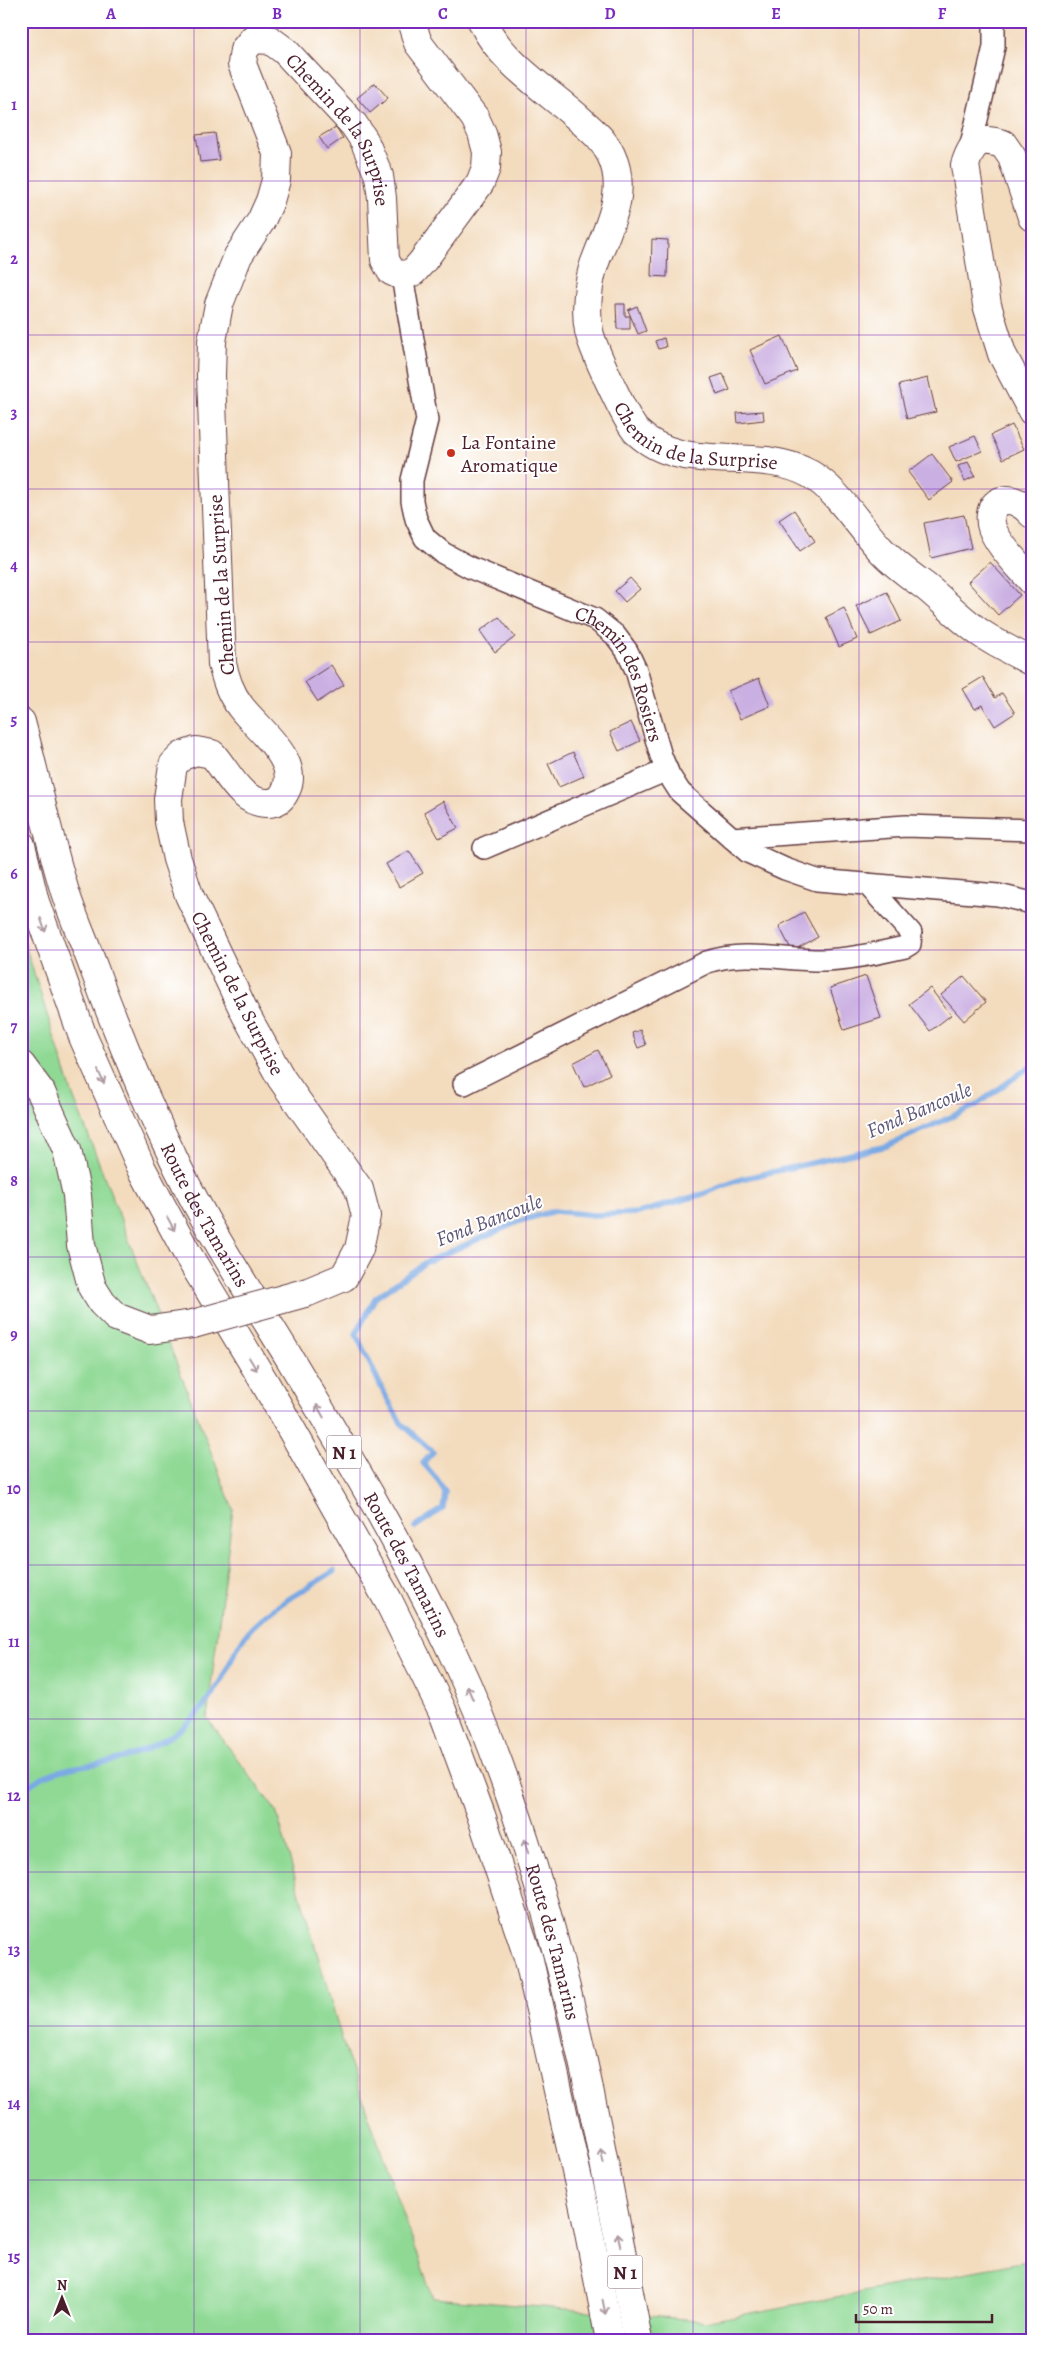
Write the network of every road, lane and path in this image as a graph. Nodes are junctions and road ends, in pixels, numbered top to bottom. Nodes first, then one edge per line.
1 (411, 21) edge
2 (482, 21) edge
3 (994, 21) edge
4 (970, 149) junction
5 (1032, 217) edge
6 (402, 276) junction
7 (1032, 411) edge
8 (1032, 514) edge
9 (1032, 581) edge
10 (1032, 662) edge
11 (21, 722) edge
12 (667, 770) junction
13 (1032, 830) edge
14 (732, 838) junction
15 (21, 845) edge
16 (484, 848) dead end
17 (867, 884) junction
18 (1032, 903) edge
19 (21, 1066) edge
20 (464, 1084) dead end
21 (610, 2340) edge
22 (638, 2340) edge

1 - 6 main road
2 - 10 main road, Chemin de la Surprise
3 - 4 street
4 - 5 main road
4 - 7 main road
6 - 12 street, Chemin des Rosiers
6 - 19 main road, Chemin de la Surprise, bridge
8 - 9 main road
22 -> 11 main road, Route des Tamarins / N 1
12 - 14 street, Chemin des Rosiers
12 - 16 street
13 - 14 street
14 - 17 street, Chemin des Rosiers
15 -> 21 main road, Route des Tamarins / N 1
17 - 18 street, Chemin des Rosiers
17 - 20 street

